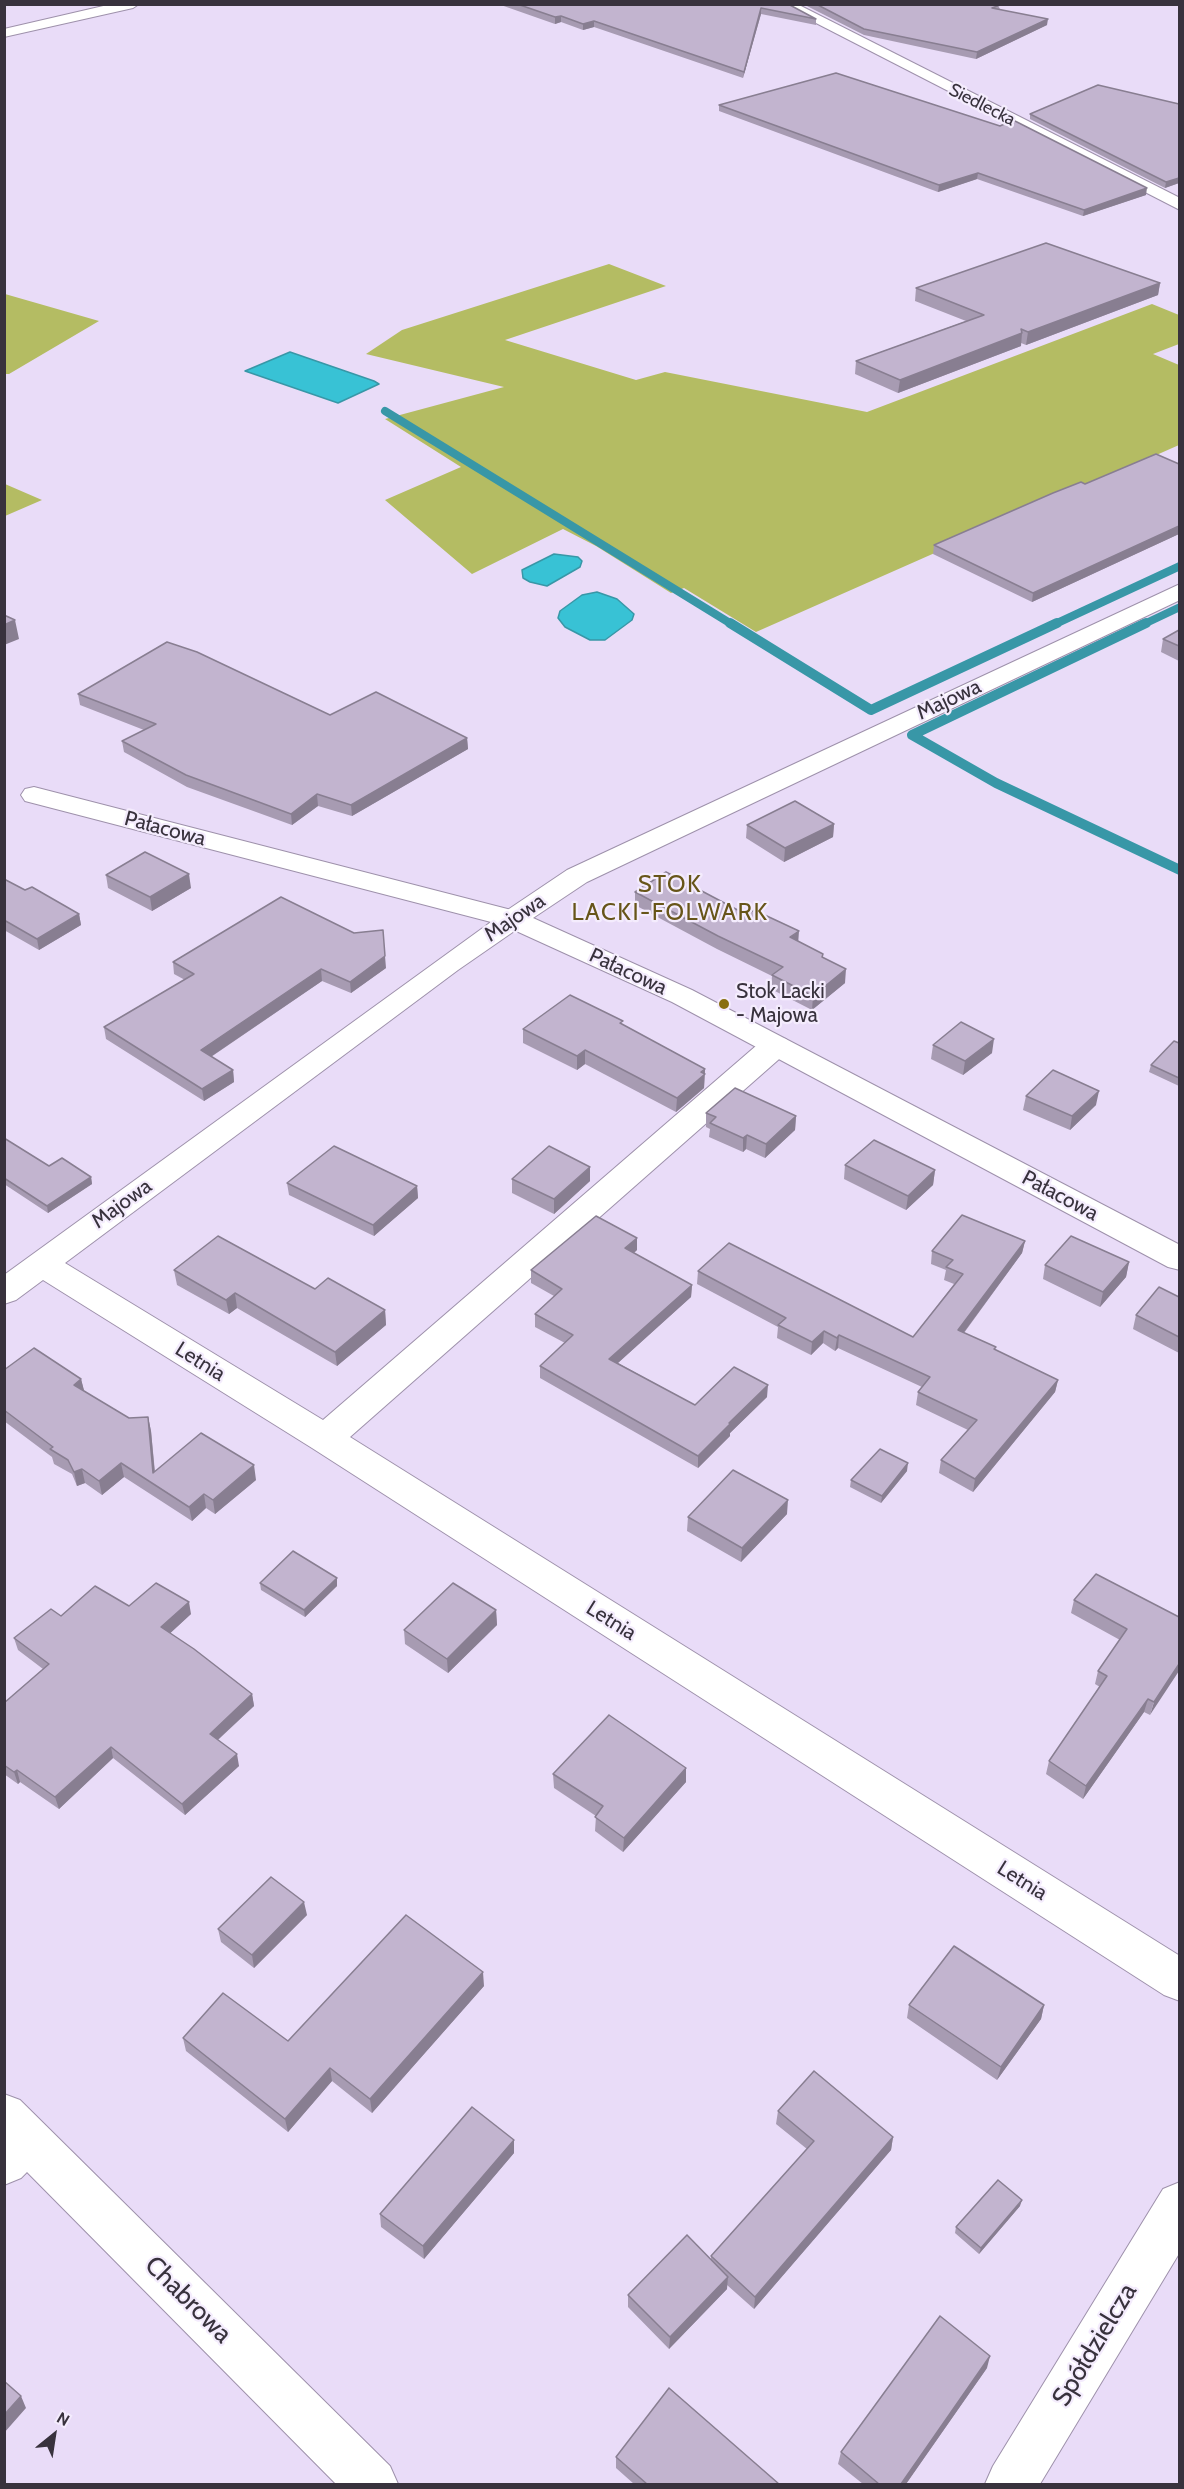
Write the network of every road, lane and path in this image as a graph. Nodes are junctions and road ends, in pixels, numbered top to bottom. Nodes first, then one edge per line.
1 (133, 4) edge
2 (785, 4) edge
3 (4, 33) edge
4 (1179, 205) edge
5 (1179, 591) edge
6 (34, 795) dead end
7 (513, 919) junction
8 (775, 1046) junction
9 (1179, 1259) edge
10 (19, 1274) edge
11 (325, 1439) junction
12 (1179, 1981) edge
13 (12, 2139) edge
14 (1179, 2206) edge
15 (372, 2484) edge
16 (1011, 2484) edge

1 - 3 street
2 - 4 street, Siedlecka
5 - 7 street, Majowa
6 - 7 street, Pałacowa
7 - 8 street, Pałacowa
7 - 10 street, Majowa
8 - 9 street, Pałacowa
8 - 11 street
10 - 11 street, Letnia
11 - 12 street, Letnia
13 - 15 street, Chabrowa
14 - 16 street, Spółdzielcza

